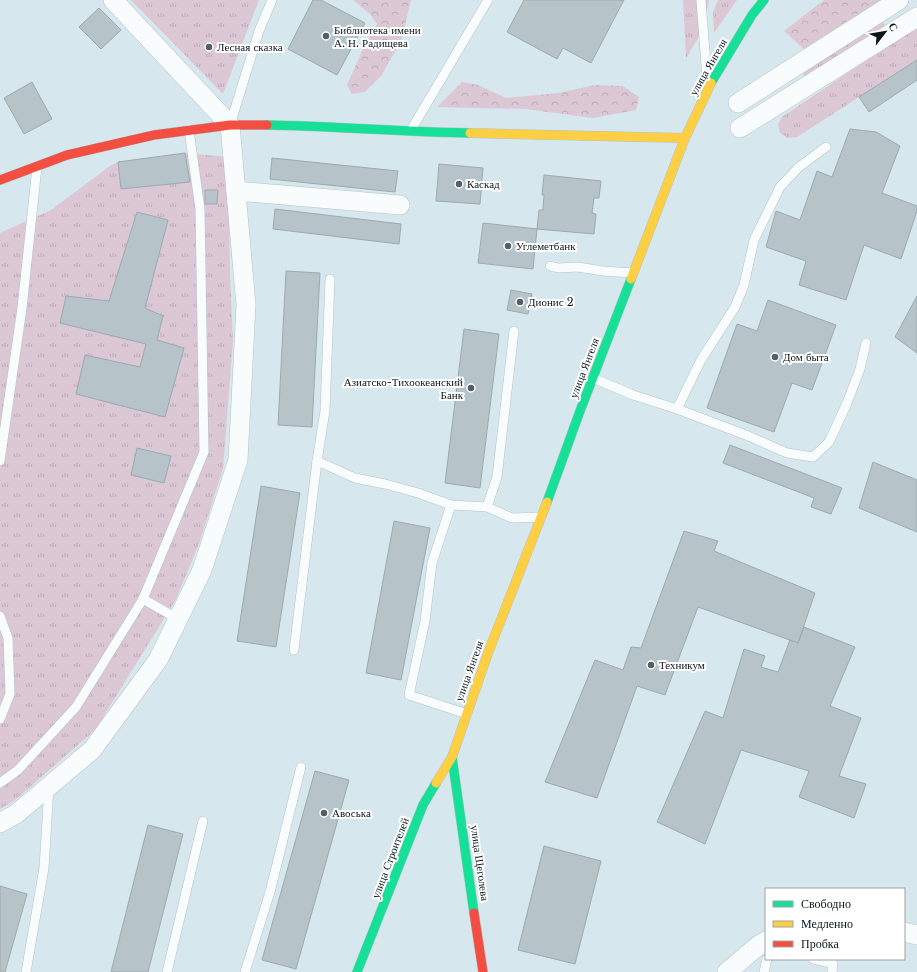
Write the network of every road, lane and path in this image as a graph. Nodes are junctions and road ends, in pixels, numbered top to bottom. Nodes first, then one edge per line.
1 (113, 0) edge
2 (272, 0) edge
3 (488, 0) edge
4 (701, 0) edge
5 (764, 0) edge
6 (899, 0) edge
7 (917, 18) edge
8 (708, 87) junction
9 (738, 103) dead end
10 (230, 125) junction
11 (740, 128) dead end
12 (189, 130) junction
13 (410, 132) junction
14 (685, 138) junction
15 (826, 146) dead end
16 (37, 166) junction
17 (0, 180) edge
18 (236, 191) junction
19 (400, 205) dead end
20 (550, 266) dead end
21 (633, 273) junction
22 (330, 279) dead end
23 (514, 331) dead end
24 (866, 343) dead end
25 (593, 378) junction
26 (677, 409) junction
27 (0, 461) edge
28 (317, 461) junction
29 (451, 505) junction
30 (487, 507) junction
31 (541, 517) junction
32 (143, 599) junction
33 (0, 616) edge
34 (178, 619) junction
35 (294, 650) dead end
36 (467, 714) junction
37 (0, 719) edge
38 (452, 757) junction
39 (301, 767) dead end
40 (0, 783) edge
41 (49, 786) junction
42 (203, 821) dead end
43 (0, 823) edge
44 (905, 932) edge
45 (917, 935) edge
46 (765, 942) edge
47 (767, 960) edge
48 (817, 960) edge
49 (26, 972) edge
50 (167, 972) edge
51 (245, 972) edge
52 (357, 972) edge
53 (483, 972) edge
54 (728, 972) edge
55 (764, 972) edge
56 (832, 972) edge

1 - 10 street
2 - 10 lane
3 - 13 lane
4 - 8 lane
5 - 8 street, улица Янгеля
6 - 9 street
7 - 11 street
8 - 14 street, улица Янгеля
10 - 12 street
10 - 13 street
10 - 18 street
12 - 16 street
12 - 32 lane
13 - 14 street
14 - 21 street, улица Янгеля
15 - 26 lane
16 - 17 street
16 - 27 lane
18 - 19 street
18 - 34 street
20 - 21 lane
21 - 25 street, улица Янгеля
22 - 28 lane
23 - 30 lane
24 - 26 lane
25 - 26 lane
25 - 31 street, улица Янгеля
28 - 29 lane
28 - 35 lane
29 - 30 lane
29 - 36 lane
30 - 31 lane
31 - 36 street, улица Янгеля
32 - 34 lane
32 - 40 lane
33 - 37 lane
34 - 41 street
36 - 38 street, улица Янгеля
38 - 52 street, улица Строителей
38 - 53 street, улица Щеголева
39 - 51 lane
41 - 43 street
41 - 49 lane
42 - 50 lane
44 - 45 street
46 - 54 street
47 - 55 lane
48 - 56 lane

